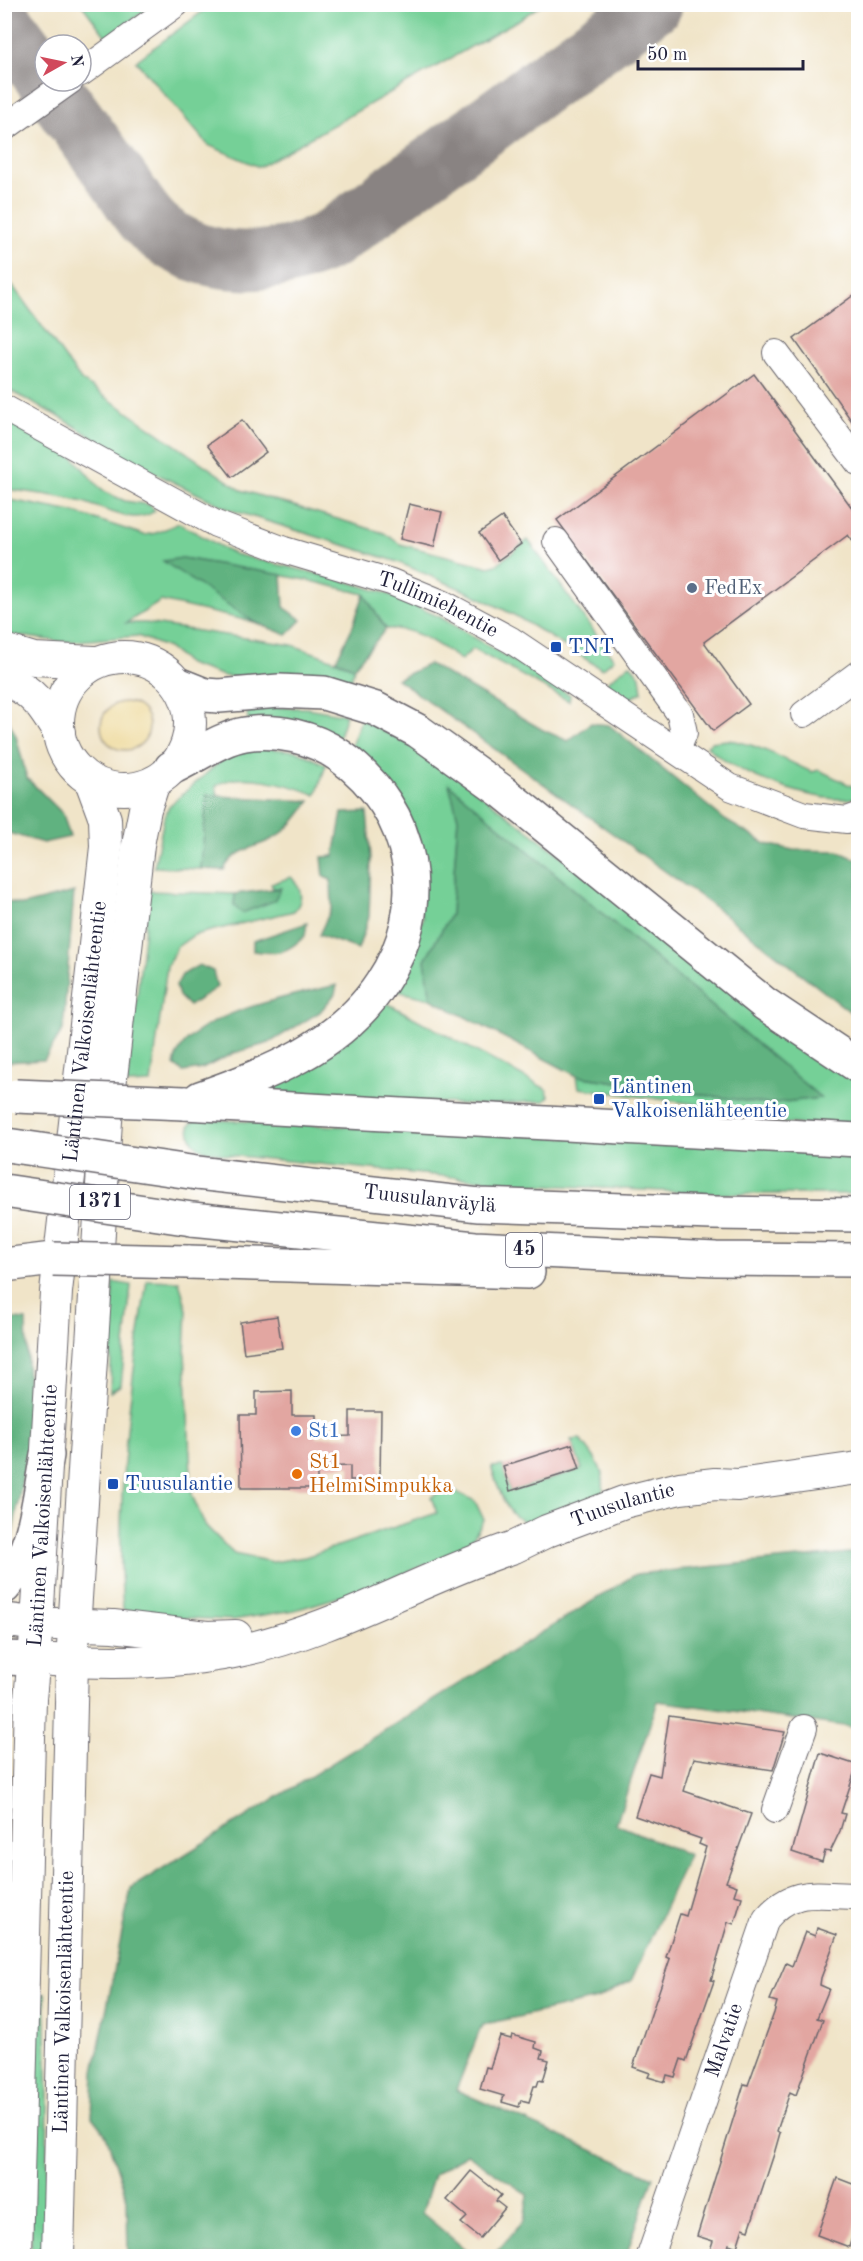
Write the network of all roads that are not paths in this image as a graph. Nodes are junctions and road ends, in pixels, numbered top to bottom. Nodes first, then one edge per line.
1 (176, 4) edge
2 (93, 64) edge
3 (53, 93) edge
4 (4, 128) edge
5 (776, 353) dead end
6 (4, 408) edge
7 (858, 462) edge
8 (556, 542) dead end
9 (4, 650) edge
10 (94, 662) junction
11 (858, 674) edge
12 (4, 679) edge
13 (180, 685) junction
14 (804, 714) dead end
15 (59, 733) junction
16 (677, 750) junction
17 (162, 775) junction
18 (91, 781) junction
19 (858, 816) edge
20 (858, 1066) edge
21 (10, 1096) edge
22 (184, 1103) junction
23 (858, 1140) edge
24 (6, 1144) edge
25 (4, 1191) edge
26 (858, 1215) edge
27 (4, 1253) edge
28 (53, 1258) junction
29 (716, 1259) junction
30 (858, 1260) edge
31 (4, 1265) edge
32 (47, 1455) junction
33 (858, 1468) edge
34 (4, 1587) edge
35 (4, 1620) edge
36 (37, 1624) junction
37 (75, 1625) junction
38 (299, 1634) junction
39 (19, 1659) edge
40 (72, 1662) junction
41 (804, 1728) dead end
42 (775, 1810) dead end
43 (858, 1896) edge
44 (16, 2256) edge
45 (58, 2256) edge
46 (650, 2256) edge

1 - 2 street
3 - 4 street
5 - 7 street
6 - 16 street, Tullimiehentie
8 - 16 street
9 - 10 main road
10 - 13 main road
10 - 15 main road
11 - 14 street
12 - 15 main road
13 - 17 main road
13 - 20 highway
15 - 18 main road
16 - 19 street, Tullimiehentie
17 - 18 main road
17 - 22 highway
17 - 37 main road, Läntinen Valkoisenlähteentie / 1371
18 - 32 main road, Läntinen Valkoisenlähteentie / 1371
21 - 22 highway, bridge
22 - 23 highway
24 - 26 highway, Tuusulanväylä / 45, bridge
25 - 29 highway, Tuusulanväylä / 45, bridge
27 - 28 highway
28 - 29 highway, bridge
28 - 31 highway
29 - 30 highway, Tuusulanväylä / 45
32 - 34 highway
32 - 36 main road, Läntinen Valkoisenlähteentie / 1371
33 - 38 main road, Tuusulantie
35 - 36 highway
36 - 37 main road, Tuusulantie
36 - 39 main road, Läntinen Valkoisenlähteentie / 1371
37 - 38 main road, Tuusulantie
37 - 40 main road, Läntinen Valkoisenlähteentie
38 - 40 main road, Tuusulantie
39 - 40 main road, Tuusulantie
39 - 44 main road, Läntinen Valkoisenlähteentie
40 - 45 main road, Läntinen Valkoisenlähteentie
41 - 42 street
43 - 46 street, Malvatie

